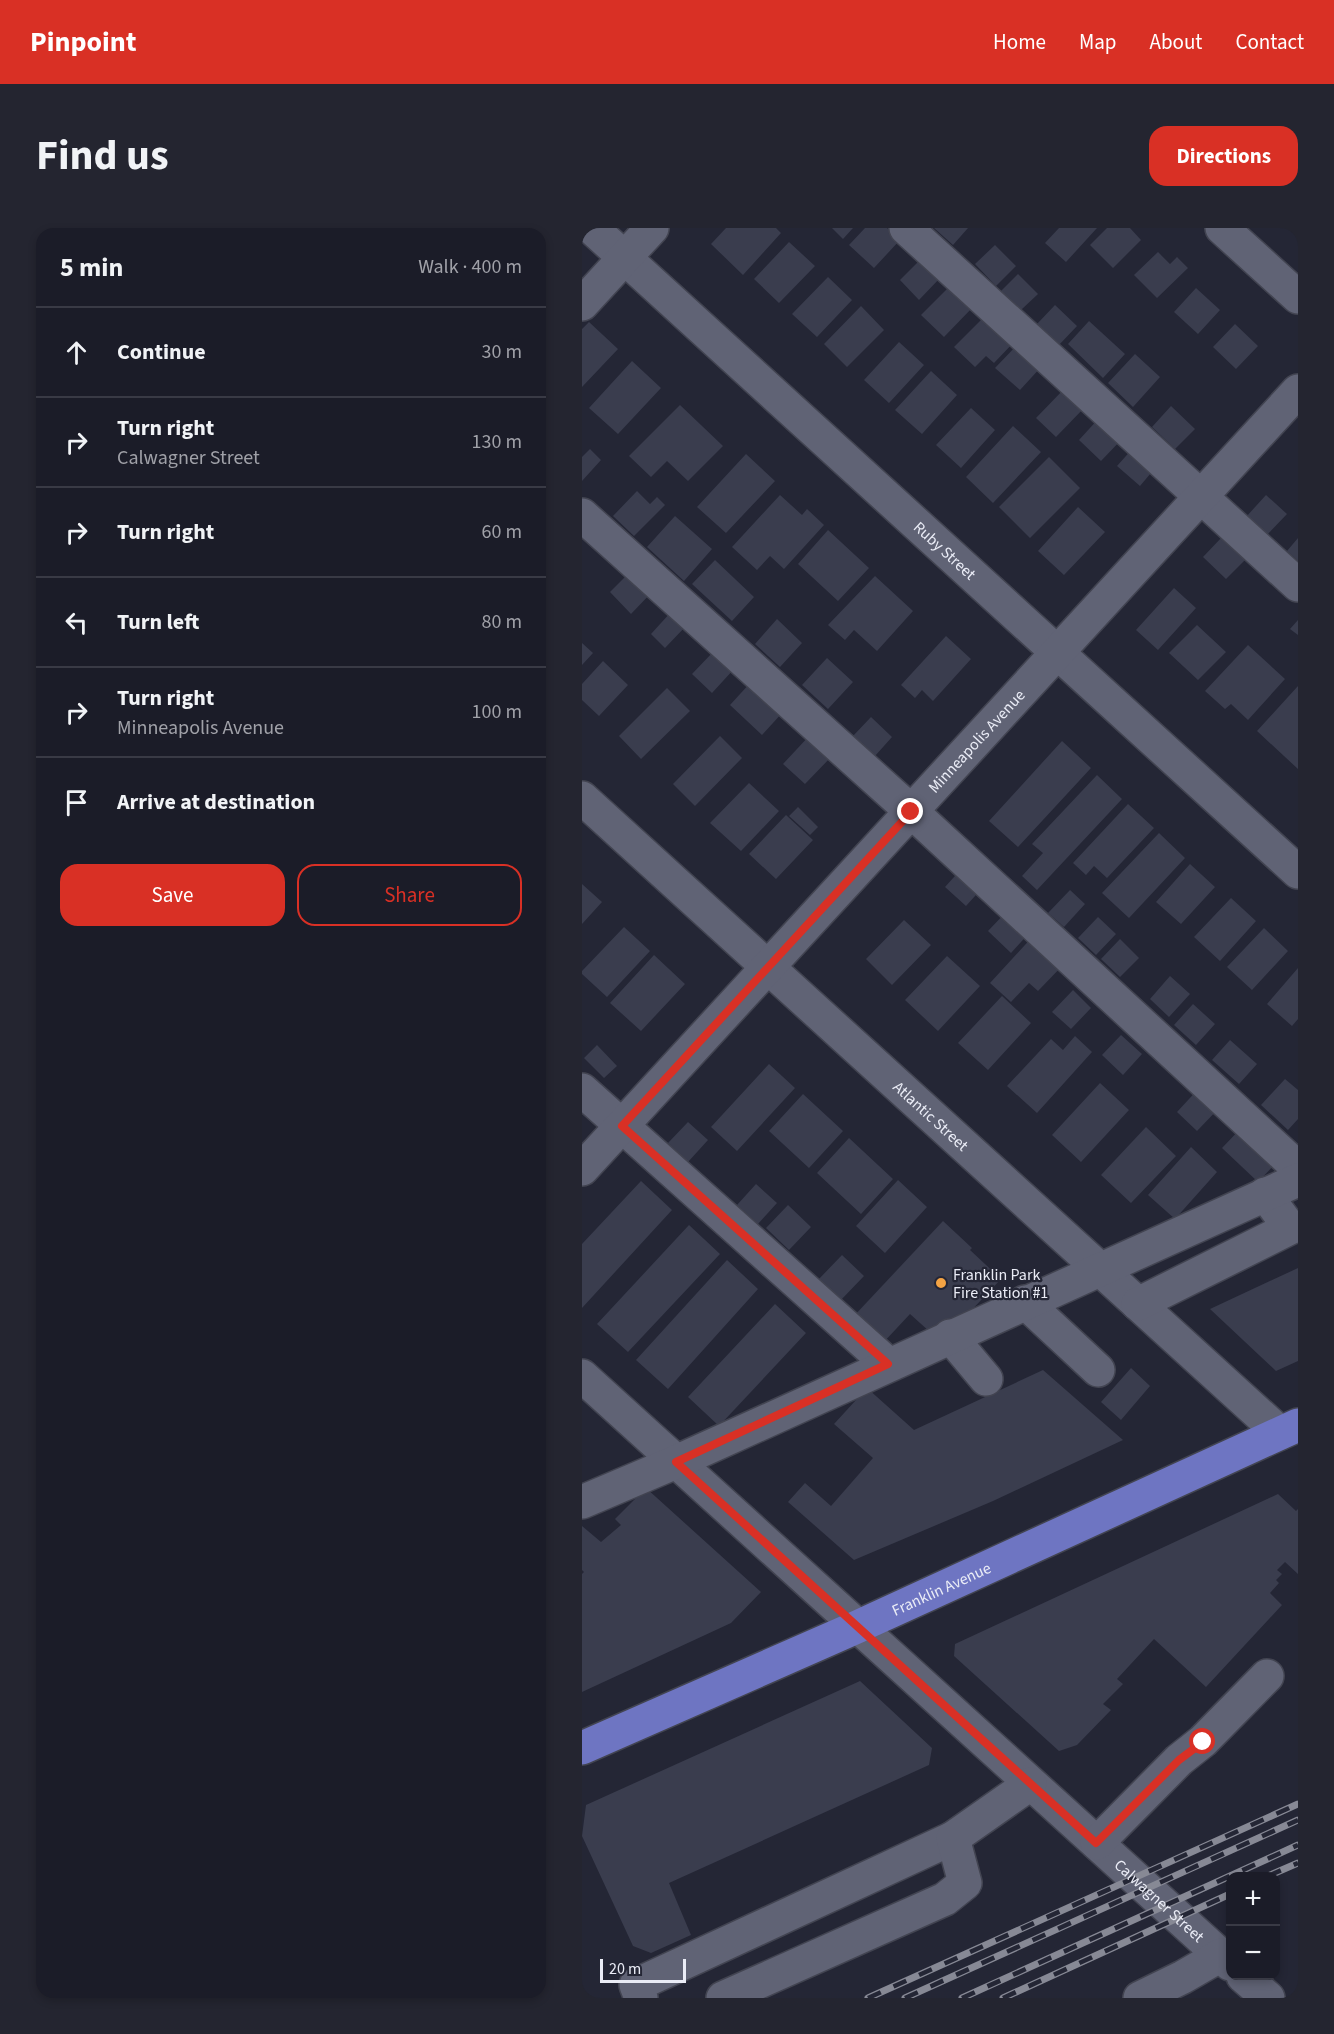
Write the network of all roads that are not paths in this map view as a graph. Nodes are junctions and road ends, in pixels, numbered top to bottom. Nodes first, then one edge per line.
1 (592, 228) edge
2 (652, 228) edge
3 (906, 228) edge
4 (1222, 228) edge
5 (625, 258) junction
6 (1298, 297) edge
7 (582, 304) edge
8 (1298, 391) edge
9 (1201, 496) junction
10 (582, 514) edge
11 (1298, 585) edge
12 (1058, 653) junction
13 (582, 798) edge
14 (911, 812) junction
15 (1298, 872) edge
16 (768, 967) junction
17 (582, 1090) edge
18 (622, 1126) junction
19 (1298, 1168) edge
20 (582, 1170) edge
21 (1298, 1180) edge
22 (1265, 1194) junction
23 (1099, 1268) junction
24 (1025, 1302) junction
25 (1138, 1304) junction
26 (950, 1336) junction
27 (888, 1364) junction
28 (1098, 1370) dead end
29 (582, 1376) edge
30 (986, 1379) dead end
31 (1289, 1429) edge
32 (676, 1462) junction
33 (582, 1502) edge
34 (857, 1627) junction
35 (1267, 1676) dead end
36 (582, 1748) edge
37 (1030, 1784) junction
38 (953, 1838) junction
39 (1096, 1843) junction
40 (1226, 1960) edge
41 (1226, 1966) edge
42 (1248, 1980) edge
43 (639, 1991) edge
44 (723, 1998) edge
45 (1140, 1998) edge
46 (1268, 1998) edge

1 - 5 street, Ruby Street
2 - 5 street
3 - 9 street
4 - 6 street
5 - 7 street
5 - 12 street, Ruby Street
8 - 9 street, Minneapolis Avenue
9 - 11 street
9 - 12 street, Minneapolis Avenue
10 - 14 street
12 - 14 street, Minneapolis Avenue
12 - 15 street, Ruby Street
13 - 16 street, Atlantic Street
14 - 16 street, Minneapolis Avenue
14 - 19 street
16 - 18 street, Minneapolis Avenue
16 - 23 street, Atlantic Street
17 - 18 street
18 - 20 street, Minneapolis Avenue
18 - 27 street
21 - 22 street
22 - 23 street
22 - 25 street
23 - 24 street
23 - 25 street, Atlantic Street
24 - 26 street
24 - 28 street
25 - 31 street, Atlantic Street
26 - 27 street
26 - 30 street
27 - 32 street
29 - 32 street, Calwagner Street
31 - 34 main road, Franklin Avenue
32 - 33 street
32 - 34 street, Calwagner Street
34 - 36 main road, Franklin Avenue
34 - 37 street, Calwagner Street
35 - 39 street
37 - 38 street
37 - 39 street, Calwagner Street
38 - 43 street
38 - 44 street
39 - 40 street, Calwagner Street
41 - 45 street
42 - 46 street, Calwagner Street

